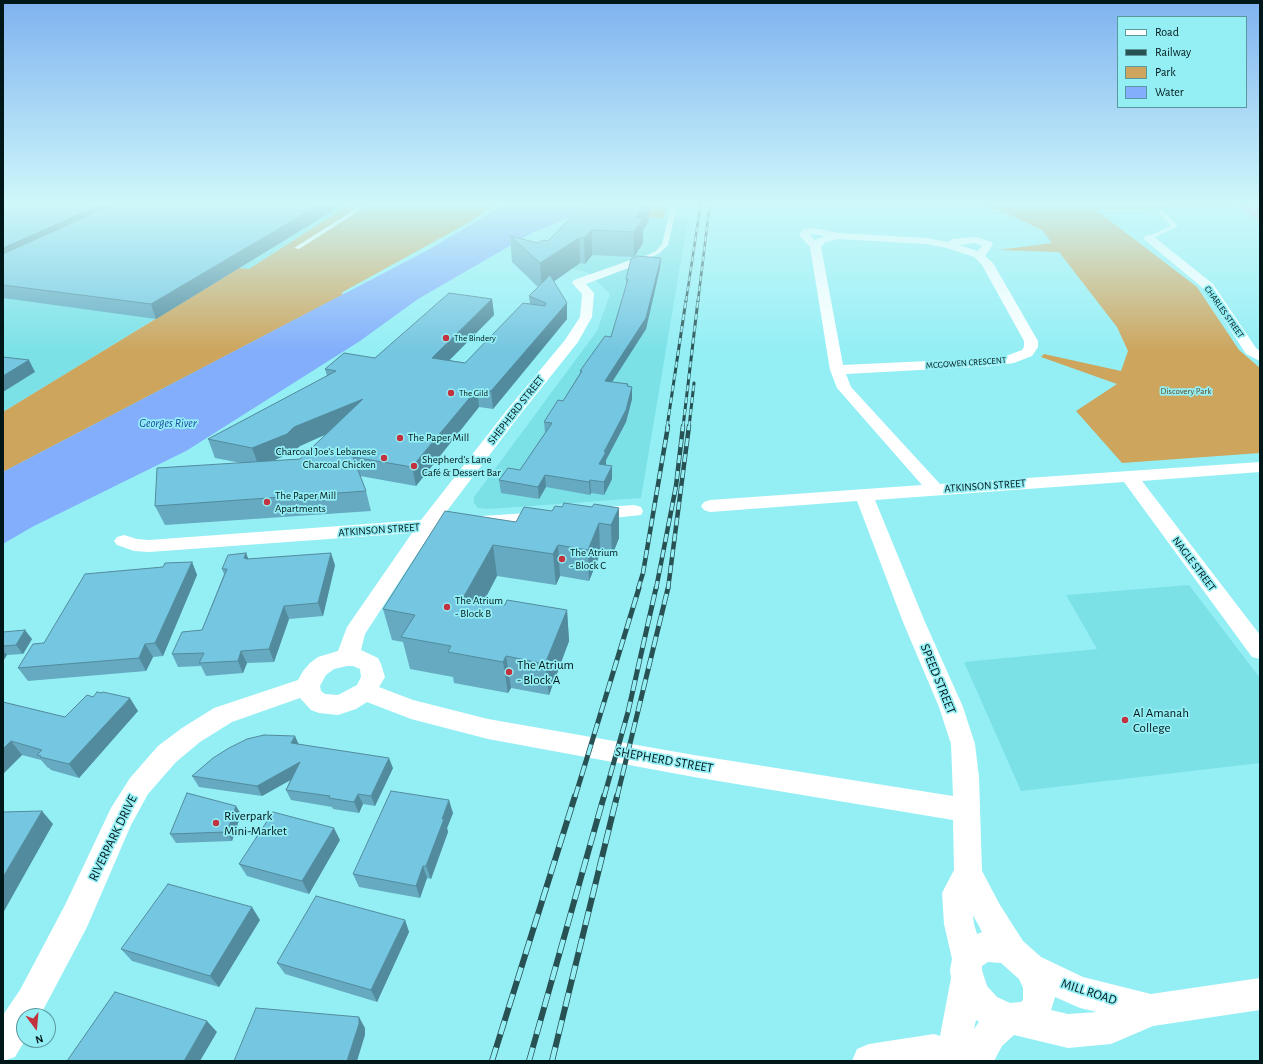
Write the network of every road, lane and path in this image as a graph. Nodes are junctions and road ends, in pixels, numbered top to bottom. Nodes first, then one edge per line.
1 (658, 252) edge
2 (816, 252) edge
3 (969, 252) edge
4 (1166, 252) edge
5 (643, 259) joint
6 (1260, 357) edge
7 (837, 370) junction
8 (1260, 467) edge
9 (1129, 476) junction
10 (936, 490) junction
11 (864, 495) junction
12 (710, 506) dead end
13 (634, 511) dead end
14 (426, 526) junction
15 (124, 541) dead end
16 (1260, 651) edge
17 (347, 657) junction
18 (308, 686) junction
19 (365, 692) junction
20 (966, 810) junction
21 (968, 872) junction
22 (1021, 960) junction
23 (968, 968) junction
24 (1260, 994) edge
25 (1151, 1010) junction
26 (1014, 1019) junction
27 (3, 1045) edge
28 (960, 1059) edge
29 (868, 1061) edge

1 - 5 lane
2 - 7 street, MCGOWEN CRESCENT
3 - 7 street, MCGOWEN CRESCENT
4 - 6 street, CHARLES STREET
5 - 14 street, SHEPHERD STREET
7 - 10 street, MCGOWEN CRESCENT
8 - 9 street, ATKINSON STREET
9 - 10 street, ATKINSON STREET
9 - 16 street, NAGLE STREET
10 - 11 street, ATKINSON STREET
11 - 12 street, ATKINSON STREET
11 - 20 street, SPEED STREET
13 - 14 street, ATKINSON STREET
14 - 15 street, ATKINSON STREET
14 - 17 street, SHEPHERD STREET
17 - 18 street
17 - 19 street
18 - 19 street
18 - 27 street, RIVERPARK DRIVE
19 - 20 street, SHEPHERD STREET
20 - 21 street, SPEED STREET
21 - 22 street, SPEED STREET
21 - 23 street
22 - 23 street
22 - 25 street, MILL ROAD
22 - 26 street, SPEED STREET
23 - 26 street
23 - 28 street
24 - 25 street, MILL ROAD
25 - 26 street, MILL ROAD
26 - 28 street, SPEED STREET
28 - 29 street

